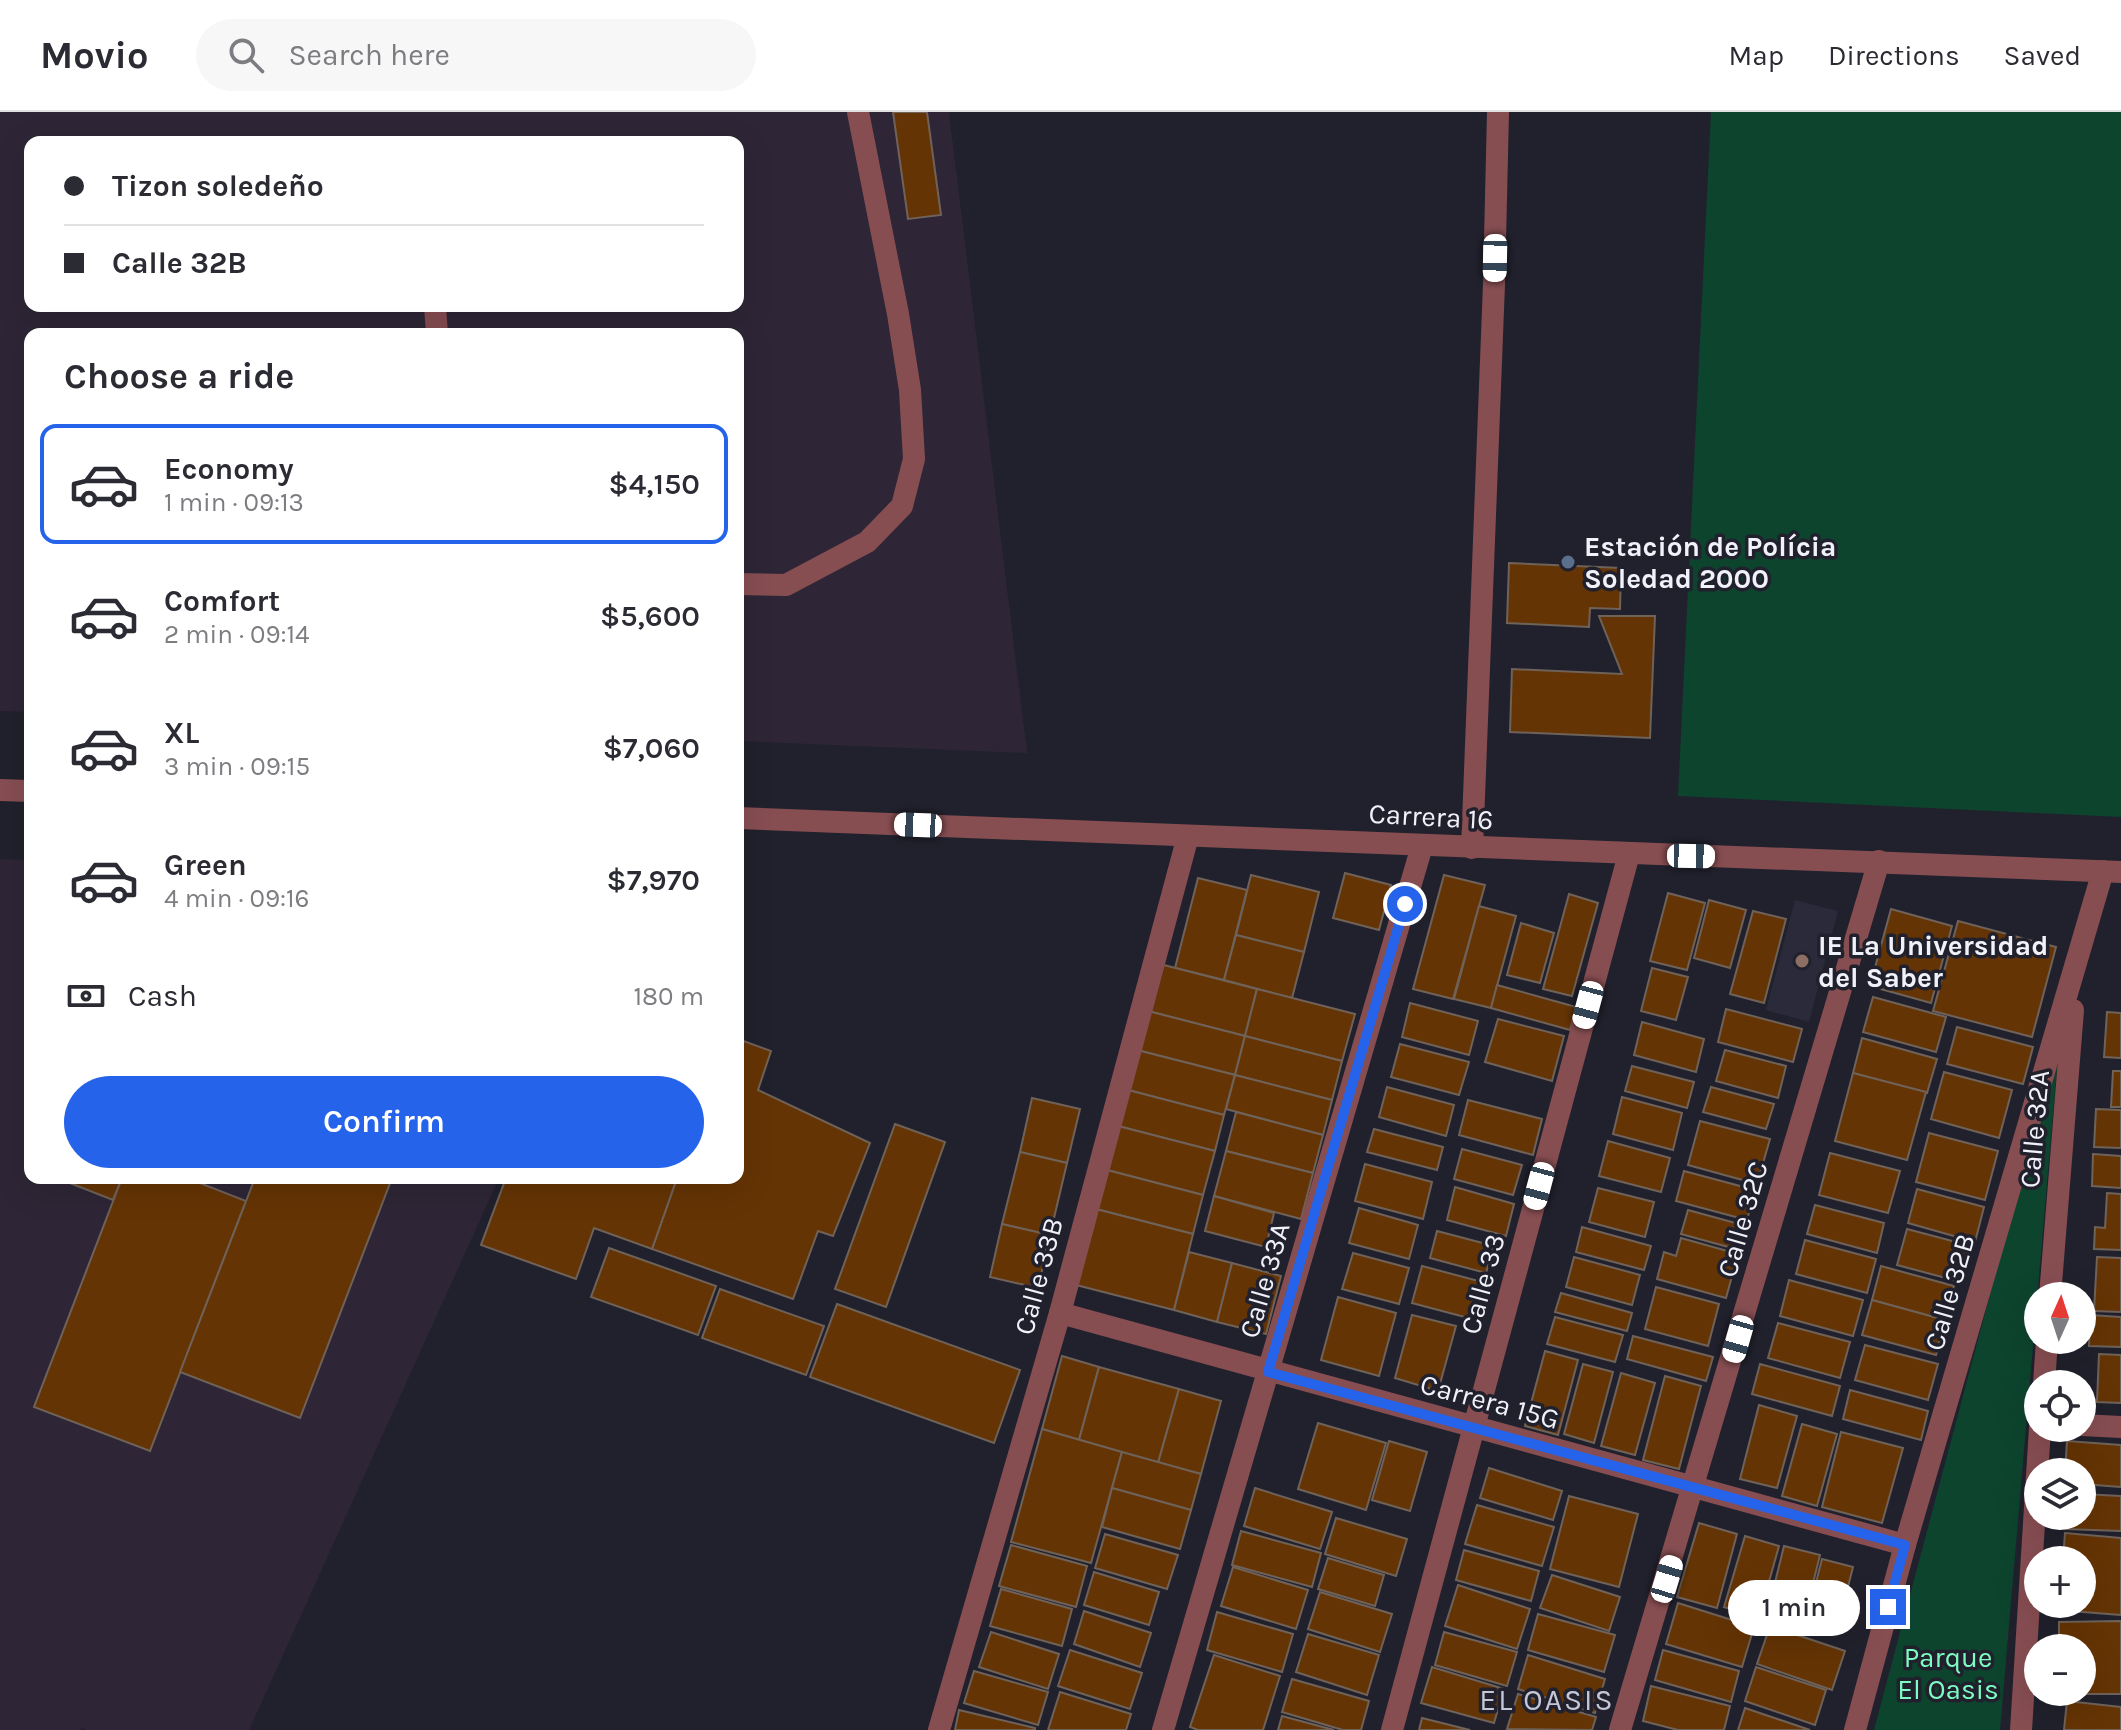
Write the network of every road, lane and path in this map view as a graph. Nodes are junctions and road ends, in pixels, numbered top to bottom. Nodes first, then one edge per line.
1 (858, 112) edge
2 (1498, 112) edge
3 (744, 584) edge
4 (0, 790) edge
5 (24, 791) edge
6 (744, 818) edge
7 (1188, 836) junction
8 (1422, 846) junction
9 (1472, 848) junction
10 (1629, 854) junction
11 (1879, 861) junction
12 (2112, 871) edge
13 (2077, 966) junction
14 (2051, 1282) edge
15 (1060, 1313) junction
16 (1268, 1372) junction
17 (2096, 1426) edge
18 (2121, 1427) edge
19 (1474, 1428) junction
20 (2039, 1442) edge
21 (1694, 1488) junction
22 (1905, 1545) junction
23 (939, 1730) edge
24 (1163, 1730) edge
25 (1392, 1730) edge
26 (1620, 1730) edge
27 (1855, 1730) edge
28 (2021, 1730) edge

1 - 3 street
2 - 9 street
4 - 5 street
6 - 7 street, Carrera 16
7 - 8 street, Carrera 16
7 - 15 street, Calle 33B
8 - 9 street, Carrera 16
8 - 16 street, Calle 33A
9 - 10 street, Carrera 16
10 - 11 street, Carrera 16
10 - 19 street, Calle 33
11 - 12 street, Carrera 16
11 - 21 street, Calle 32C
12 - 13 street, Calle 32B
13 - 14 street, Calle 32A
13 - 22 street, Calle 32B
15 - 16 street, Carrera 15G
15 - 23 street, Calle 33B
16 - 19 street, Carrera 15G
16 - 24 street, Calle 33A
17 - 18 street
19 - 21 street, Carrera 15G
19 - 25 street, Calle 33
20 - 28 street
21 - 22 street, Carrera 15G
21 - 26 street, Calle 32C
22 - 27 street, Calle 32B

